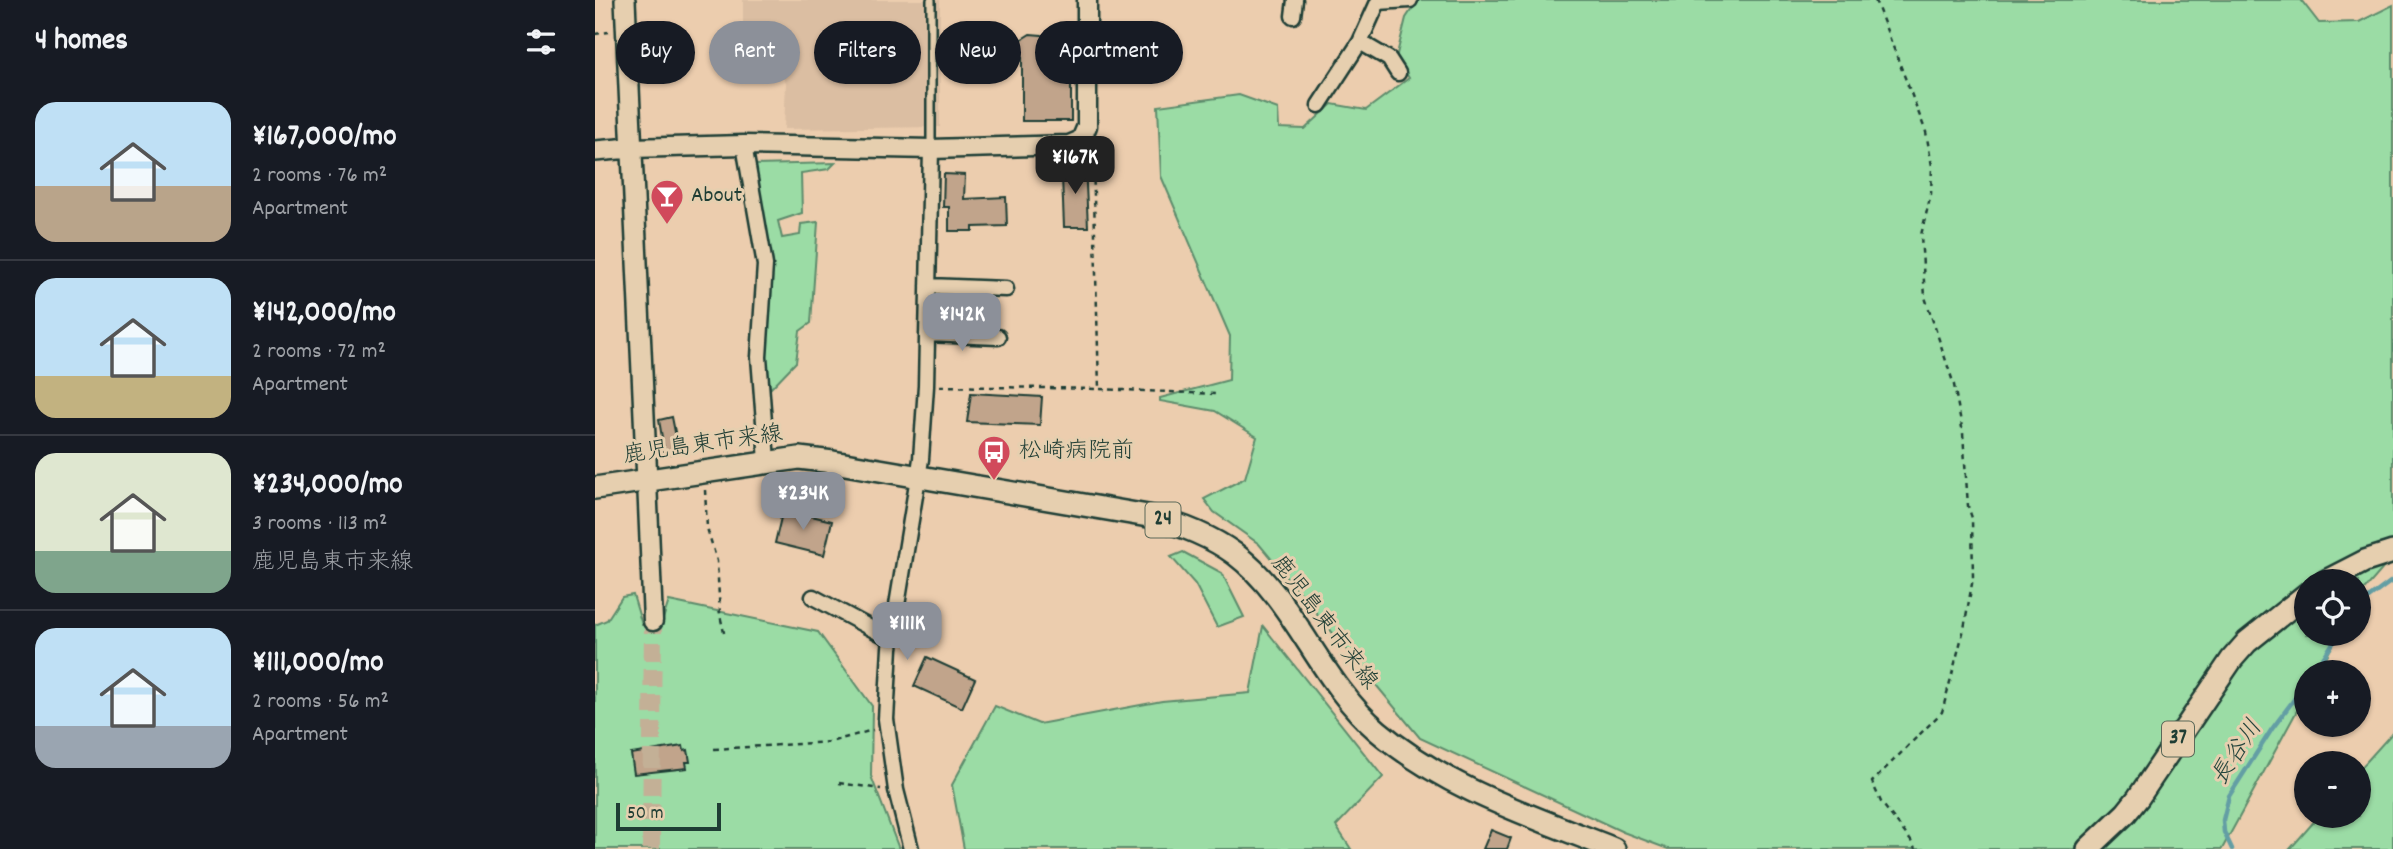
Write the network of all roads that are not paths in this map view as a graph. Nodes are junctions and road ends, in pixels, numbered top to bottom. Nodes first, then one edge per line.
1 (625, 0) edge
2 (931, 0) edge
3 (1087, 0) edge
4 (1295, 0) edge
5 (1409, 0) edge
6 (1293, 16) dead end
7 (1360, 42) junction
8 (1398, 73) dead end
9 (1319, 105) dead end
10 (744, 145) junction
11 (631, 148) junction
12 (932, 149) junction
13 (595, 151) edge
14 (928, 286) junction
15 (1006, 289) dead end
16 (927, 334) junction
17 (998, 337) dead end
18 (767, 461) junction
19 (918, 476) junction
20 (647, 481) junction
21 (595, 488) edge
22 (2393, 552) edge
23 (2349, 569) edge
24 (813, 597) dead end
25 (2294, 604) edge
26 (653, 621) tunnel mouth
27 (891, 639) junction
28 (911, 849) edge
29 (1614, 849) edge
30 (2088, 849) edge

1 - 11 main road
2 - 12 lane
3 - 12 street
4 - 6 street
5 - 7 street
7 - 8 street
7 - 9 street
10 - 11 street
10 - 12 street
10 - 18 street
11 - 13 main road
11 - 20 main road
12 - 14 street
14 - 15 street
14 - 16 street
16 - 17 street
16 - 19 street
18 - 19 main road, 鹿児島東市来線 / 24
18 - 20 main road, 鹿児島東市来線 / 24
19 - 27 street
19 - 29 main road, 鹿児島東市来線 / 24
20 - 21 main road, 鹿児島東市来線 / 24
20 - 26 street
22 - 23 main road
24 - 27 street
25 - 30 main road, 37
27 - 28 street

